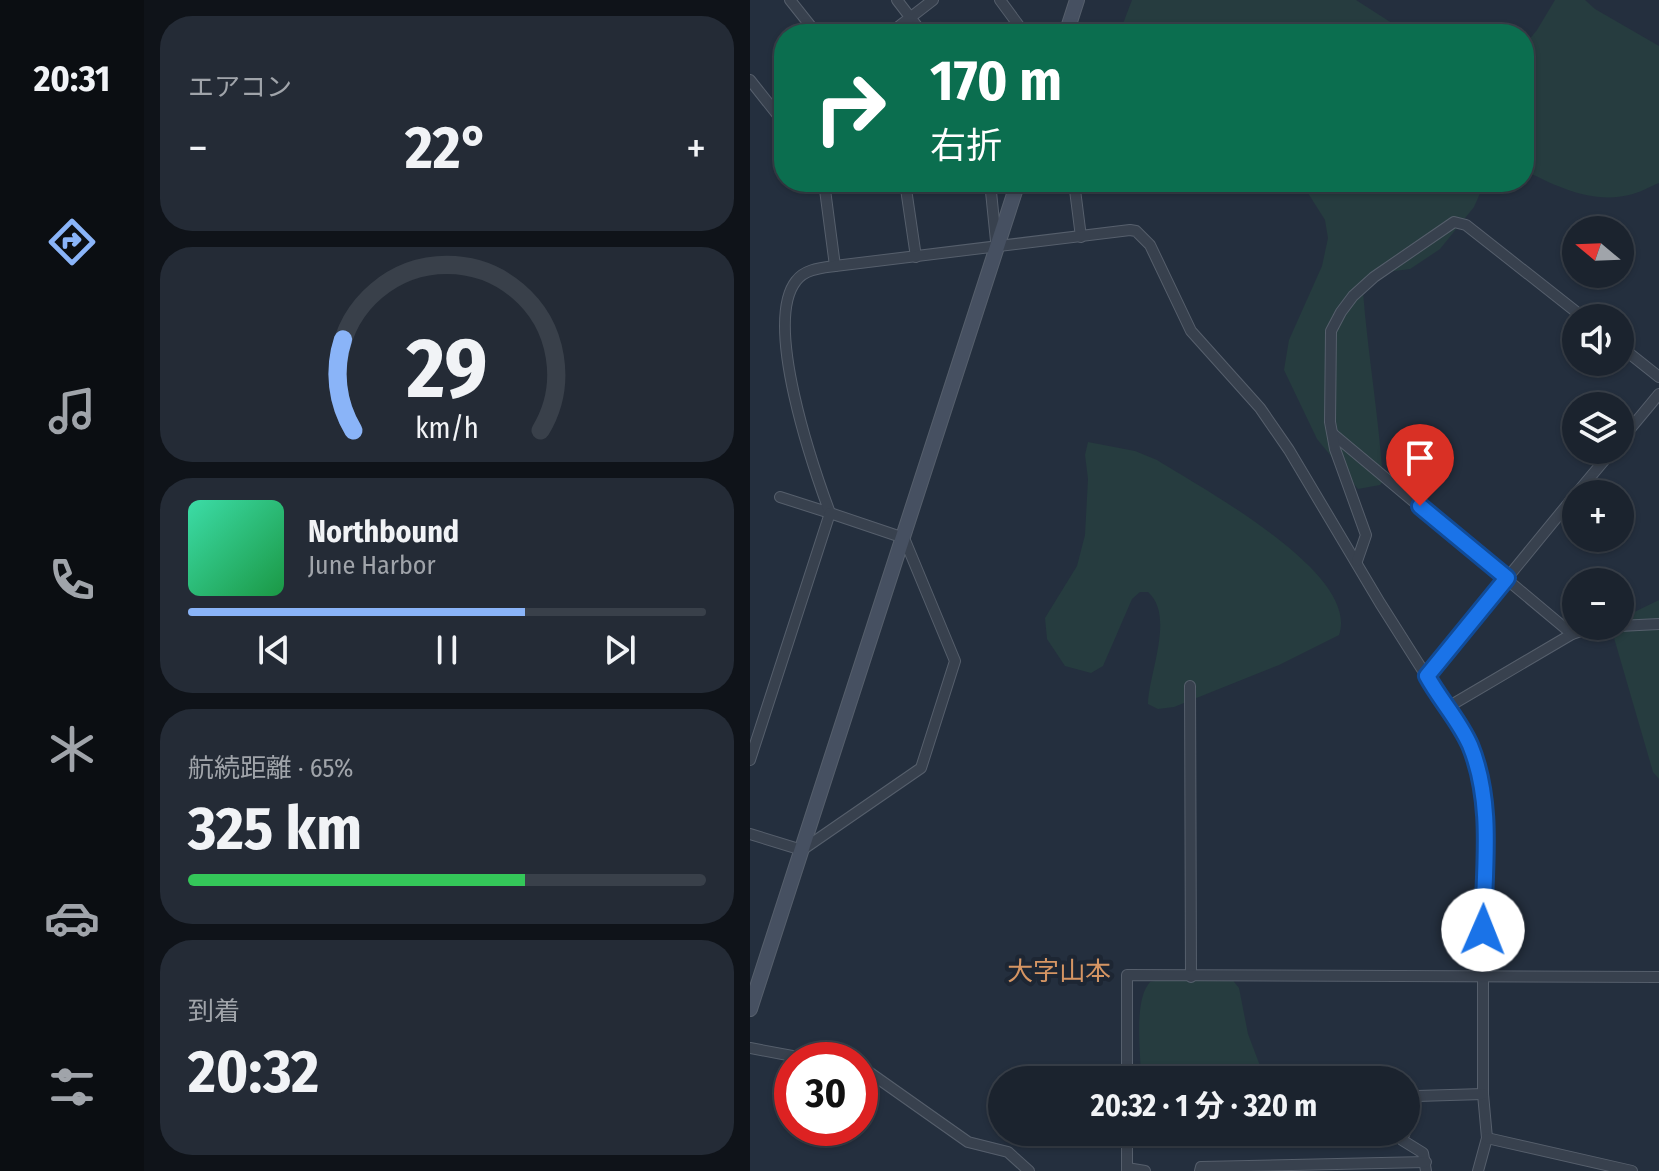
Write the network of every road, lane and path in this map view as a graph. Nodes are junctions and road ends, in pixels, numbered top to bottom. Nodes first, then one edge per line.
1 (790, 0) edge
2 (897, 0) edge
3 (933, 0) edge
4 (1000, 0) edge
5 (1077, 0) edge
6 (910, 18) junction
7 (809, 24) edge
8 (902, 24) edge
9 (915, 24) edge
10 (1018, 24) edge
11 (1069, 24) edge
12 (750, 80) edge
13 (774, 109) edge
14 (825, 192) edge
15 (906, 192) edge
16 (991, 192) edge
17 (1015, 192) edge
18 (1075, 192) edge
19 (1081, 237) junction
20 (997, 247) junction
21 (916, 257) junction
22 (835, 266) junction
23 (1566, 304) edge
24 (1634, 357) edge
25 (1659, 377) edge
26 (1659, 394) edge
27 (1634, 424) edge
28 (1333, 434) junction
29 (1601, 464) edge
30 (1588, 480) edge
31 (780, 497) dead end
32 (1562, 511) edge
33 (830, 513) junction
34 (904, 538) junction
35 (1357, 561) junction
36 (1507, 578) junction
37 (1659, 624) edge
38 (1562, 625) edge
39 (1634, 625) edge
40 (1562, 640) edge
41 (1427, 676) junction
42 (1190, 686) dead end
43 (1448, 707) junction
44 (750, 760) edge
45 (750, 834) edge
46 (802, 850) junction
47 (1483, 976) junction
48 (1191, 977) junction
49 (1659, 977) edge
50 (750, 1009) edge
51 (750, 1048) edge
52 (774, 1052) edge
53 (1127, 1066) edge
54 (878, 1078) edge
55 (1483, 1094) junction
56 (1420, 1096) edge
57 (1487, 1138) junction
58 (1127, 1146) edge
59 (1412, 1146) edge
60 (1426, 1167) edge
61 (1127, 1170) edge
62 (1029, 1171) edge
63 (1145, 1171) edge
64 (1200, 1171) edge
65 (1478, 1171) edge
66 (1632, 1171) edge

1 - 7 street
2 - 6 street
3 - 6 street
4 - 10 street
5 - 11 street
6 - 8 street
6 - 9 street
12 - 13 street
14 - 22 street
15 - 21 street
16 - 20 street
17 - 20 street
18 - 19 street
19 - 20 street
19 - 35 street
20 - 21 street
20 - 34 street
21 - 22 street
22 - 33 street
23 - 28 street
24 - 25 street
26 - 27 street
28 - 35 street
28 - 36 street
29 - 30 street
31 - 33 street
32 - 36 street
33 - 34 street
33 - 44 street
34 - 46 street
34 - 46 street
35 - 41 street
36 - 38 street
36 - 41 street
37 - 39 street
40 - 43 street
41 - 43 street
42 - 48 street
43 - 47 street
45 - 46 street
46 - 50 street
47 - 48 street
47 - 49 street
47 - 55 street
48 - 53 street
51 - 52 street
54 - 62 street
55 - 56 street
55 - 57 street
57 - 65 street
57 - 66 street
58 - 61 street
59 - 60 street
60 - 64 street
61 - 63 street

